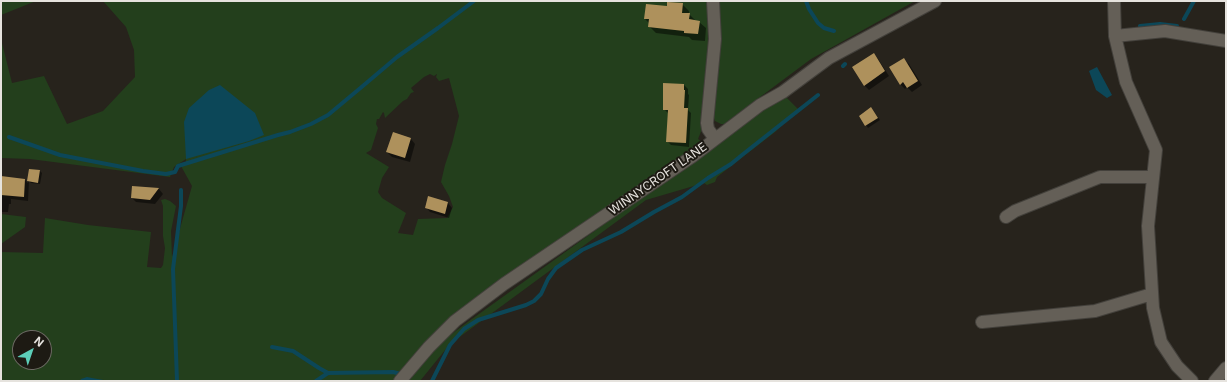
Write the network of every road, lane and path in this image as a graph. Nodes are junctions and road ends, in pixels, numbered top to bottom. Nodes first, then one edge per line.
1 (713, 1) edge
2 (935, 1) edge
3 (1114, 1) edge
4 (1115, 36) junction
5 (1226, 41) edge
6 (716, 139) junction
7 (1153, 177) junction
8 (1006, 217) dead end
9 (1152, 294) junction
10 (982, 322) dead end
11 (1226, 368) edge
12 (400, 381) edge
13 (1192, 381) edge
14 (1215, 381) edge

1 - 6 street
2 - 6 street, WINNYCROFT LANE
3 - 4 street
4 - 5 street
4 - 7 street
6 - 12 street, WINNYCROFT LANE
7 - 8 street
7 - 9 street
9 - 10 street
9 - 13 street
11 - 14 street

